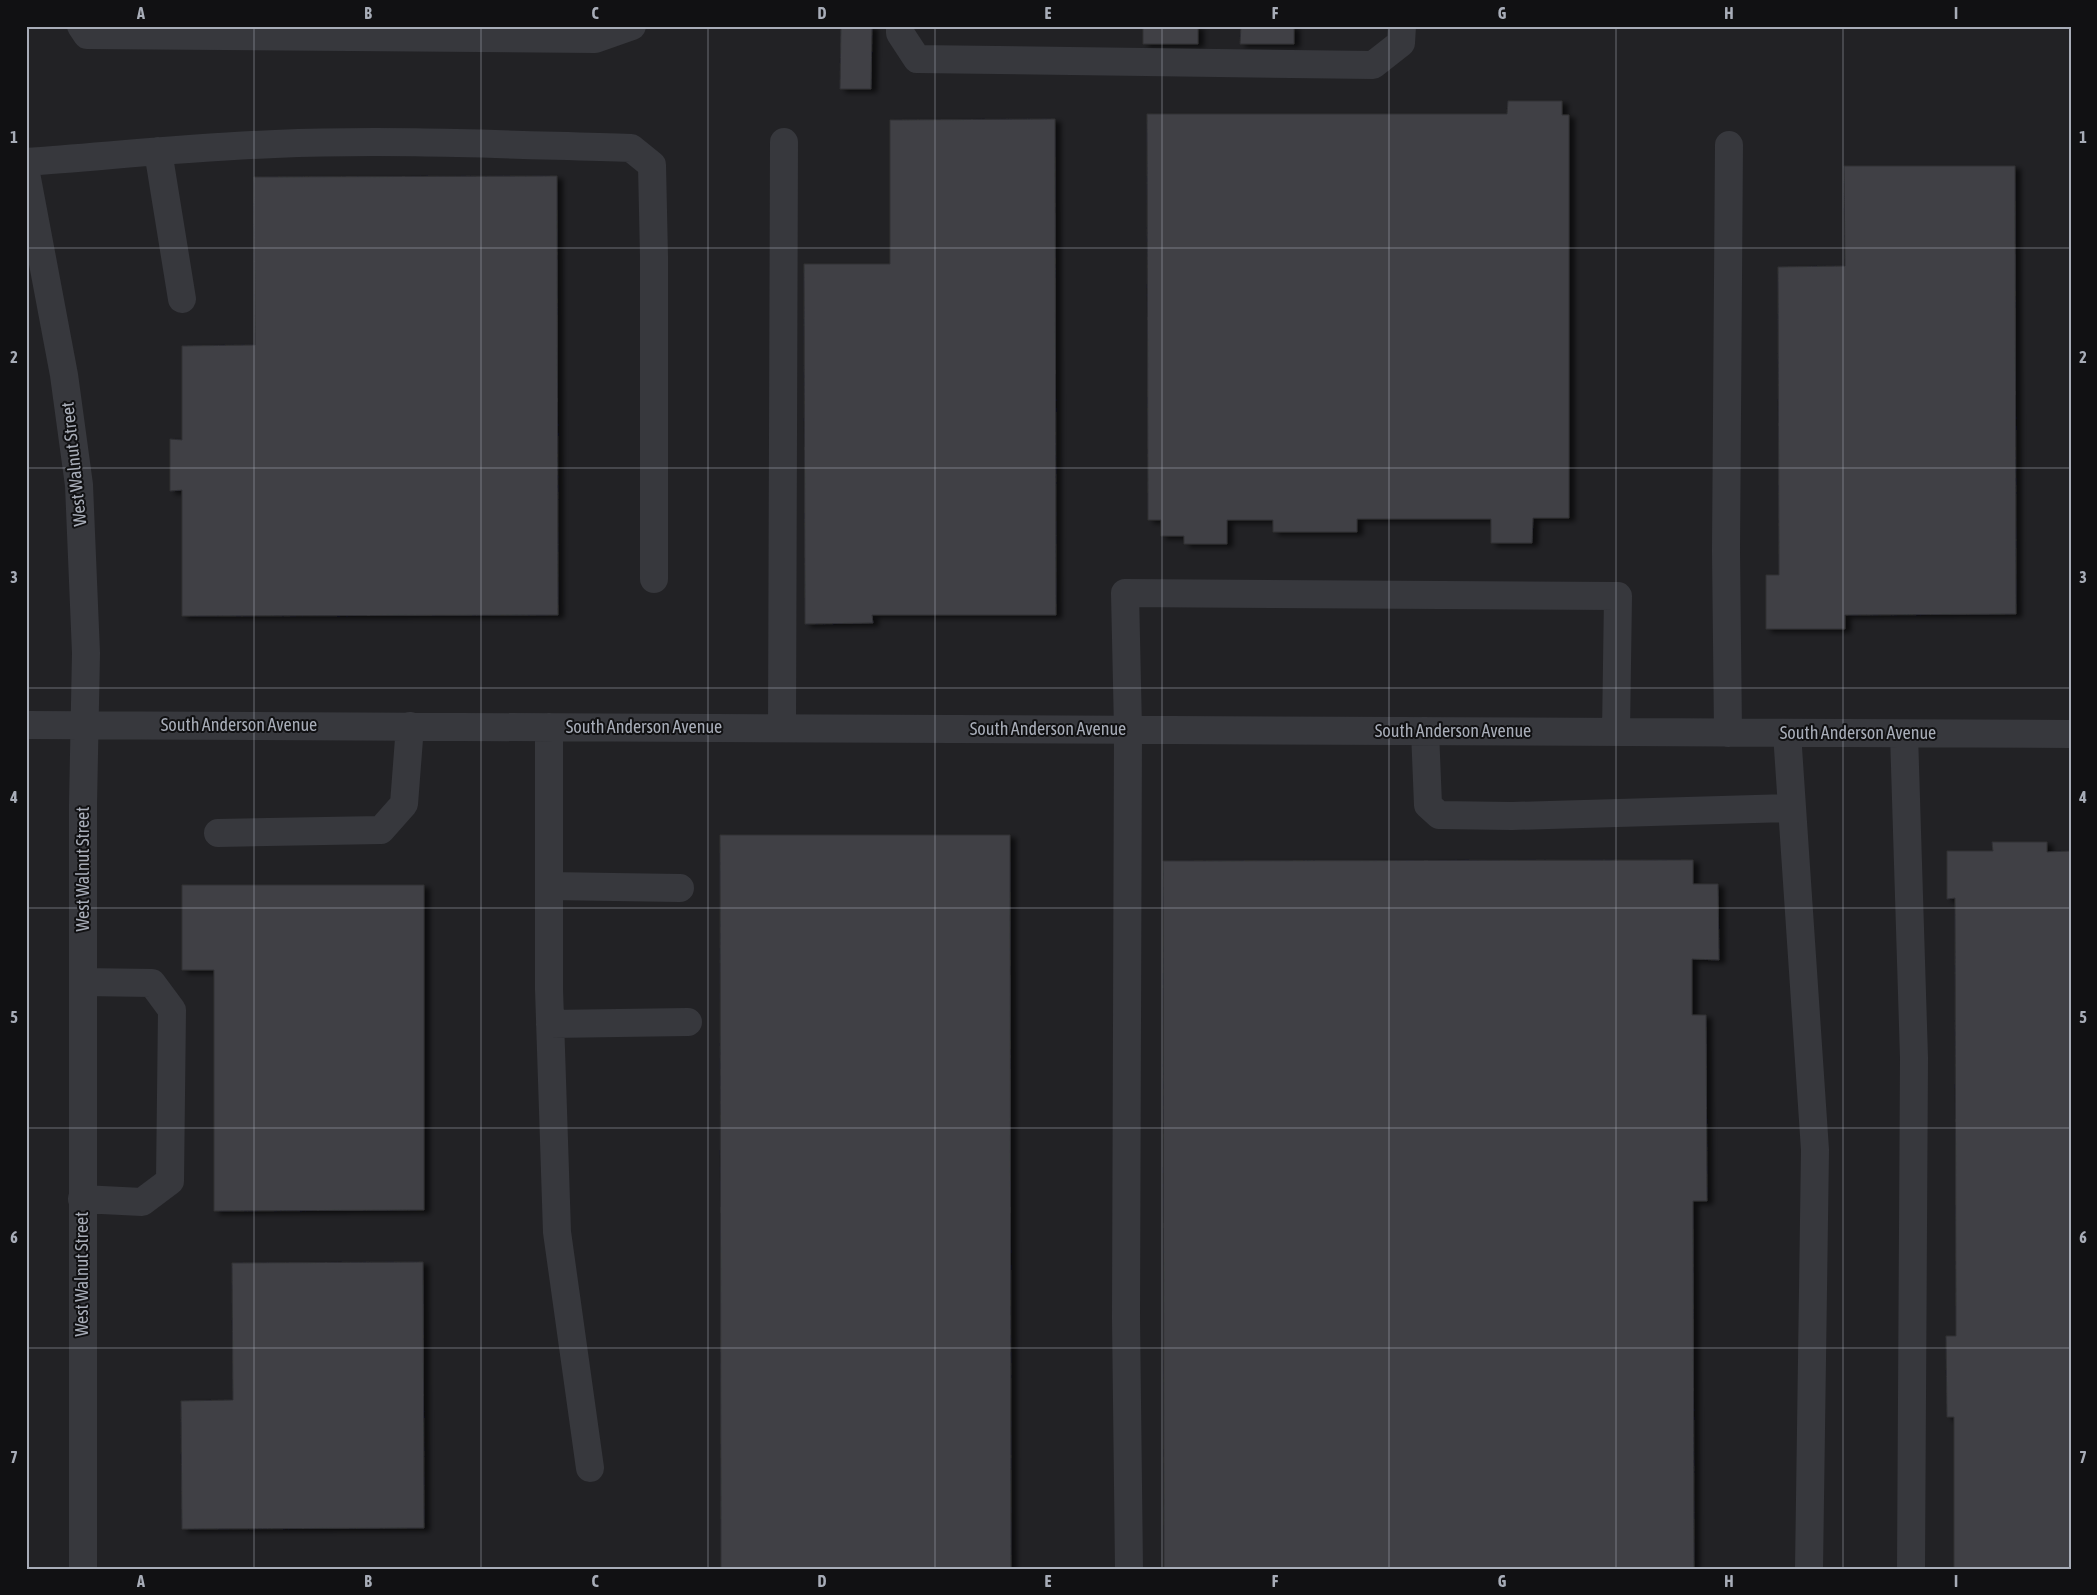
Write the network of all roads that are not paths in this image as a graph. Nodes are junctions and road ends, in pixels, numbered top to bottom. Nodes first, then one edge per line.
1 (81, 26) edge
2 (632, 26) edge
3 (900, 26) edge
4 (1402, 26) edge
5 (784, 142) dead end
6 (1729, 145) dead end
7 (158, 151) junction
8 (26, 162) edge
9 (26, 173) edge
10 (182, 299) dead end
11 (654, 579) dead end
12 (85, 724) junction
13 (26, 725) edge
14 (410, 726) junction
15 (549, 727) junction
16 (782, 728) junction
17 (1128, 729) junction
18 (1425, 731) junction
19 (1616, 732) junction
20 (1728, 732) junction
21 (1787, 733) junction
22 (1904, 734) junction
23 (2071, 734) edge
24 (1792, 808) junction
25 (218, 833) dead end
26 (549, 886) junction
27 (680, 888) dead end
28 (83, 982) junction
29 (688, 1022) dead end
30 (550, 1024) junction
31 (82, 1199) junction
32 (590, 1468) dead end
33 (83, 1569) edge
34 (1129, 1569) edge
35 (1809, 1569) edge
36 (1911, 1569) edge

1 - 2 street
3 - 4 street
5 - 16 street
6 - 20 street
7 - 8 street
7 - 10 street
7 - 11 street
9 - 12 street, West Walnut Street
12 - 13 street, South Anderson Avenue
12 - 14 street, South Anderson Avenue
12 - 28 street, West Walnut Street
14 - 15 street, South Anderson Avenue
14 - 25 street
15 - 16 street, South Anderson Avenue
15 - 26 street
16 - 17 street, South Anderson Avenue
17 - 18 street, South Anderson Avenue
17 - 19 street
17 - 34 street
18 - 19 street, South Anderson Avenue
18 - 24 street
19 - 20 street, South Anderson Avenue
20 - 21 street, South Anderson Avenue
21 - 22 street, South Anderson Avenue
21 - 24 street
22 - 23 street, South Anderson Avenue
22 - 36 street
24 - 35 street
26 - 27 street
26 - 30 street
28 - 31 street, West Walnut Street
28 - 31 street
29 - 30 street
30 - 32 street
31 - 33 street, West Walnut Street

